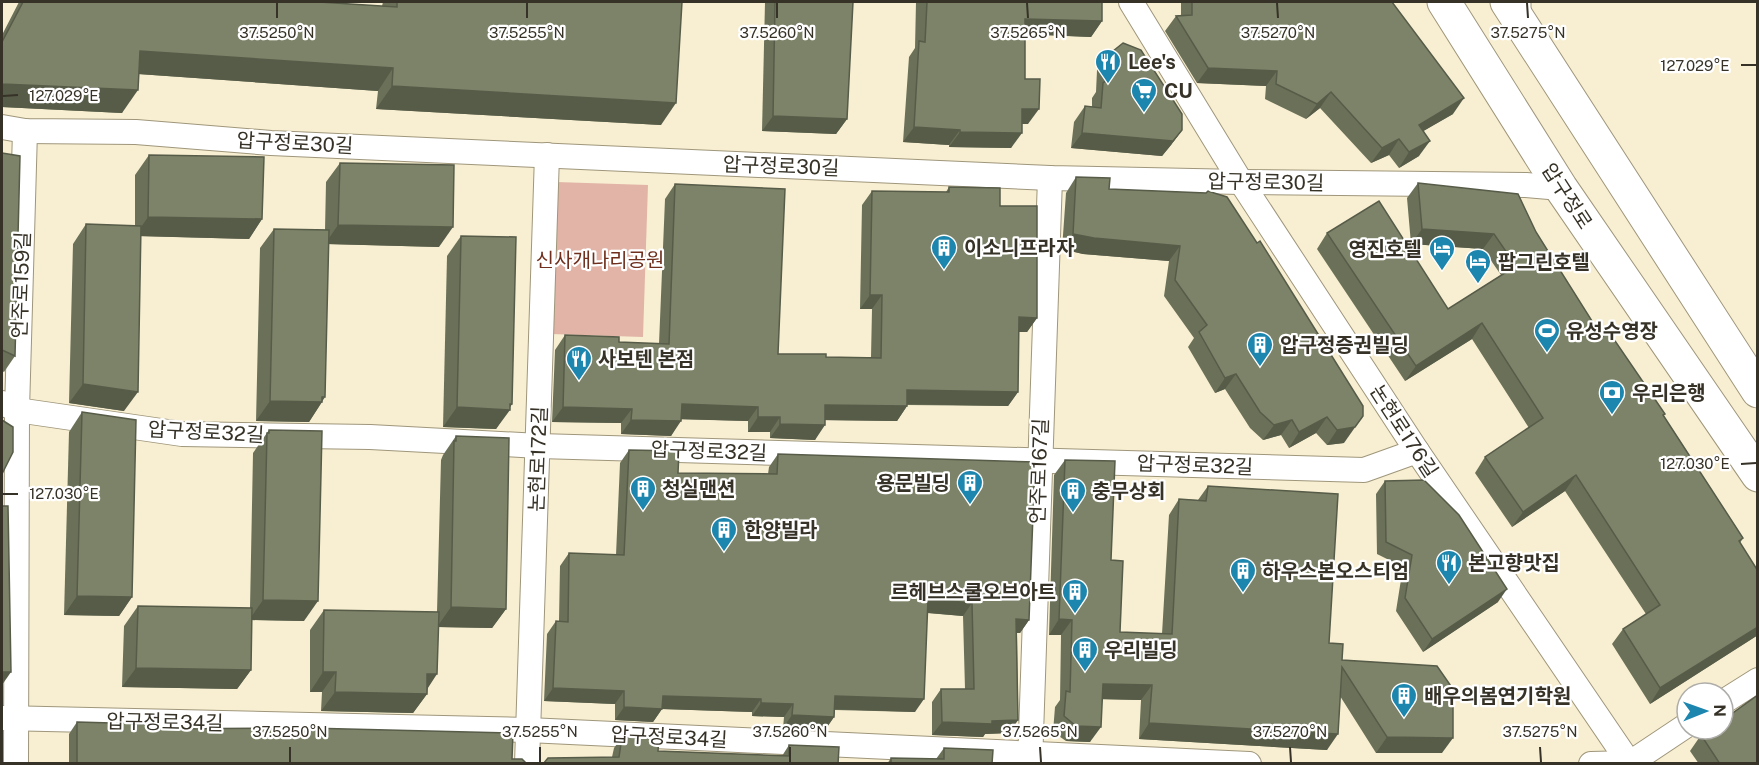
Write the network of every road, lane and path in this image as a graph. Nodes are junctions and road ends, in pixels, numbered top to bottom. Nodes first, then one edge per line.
1 (1131, 2) edge
2 (1444, 2) edge
3 (1511, 5) edge
4 (2, 127) edge
5 (25, 131) junction
6 (547, 155) junction
7 (1050, 178) junction
8 (1241, 182) junction
9 (1561, 188) junction
10 (1758, 391) edge
11 (9, 407) edge
12 (539, 446) junction
13 (1417, 451) junction
14 (1039, 461) junction
15 (1758, 475) edge
16 (1758, 680) edge
17 (1735, 694) edge
18 (9, 718) edge
19 (528, 730) junction
20 (1675, 733) edge
21 (1030, 758) edge
22 (1630, 763) edge
23 (16, 764) edge
24 (527, 764) edge
25 (1249, 764) edge
26 (1591, 764) edge

1 - 8 street, 논현로176길
2 - 9 main road, 압구정로
3 - 10 main road
4 - 5 street, 압구정로30길
5 - 6 street, 압구정로30길
5 - 11 street, 언주로159길
6 - 7 street, 압구정로30길
6 - 12 street, 논현로172길
7 - 8 street, 압구정로30길
7 - 14 street, 언주로167길
8 - 9 street, 압구정로30길
8 - 13 street, 논현로176길
9 - 15 main road, 압구정로
11 - 12 street, 압구정로32길
11 - 18 street, 언주로159길
12 - 14 street, 압구정로32길
12 - 19 street, 논현로172길
13 - 14 street, 압구정로32길
13 - 22 street, 논현로176길
14 - 21 street, 언주로167길
16 - 17 street
18 - 19 street, 압구정로34길
18 - 23 street, 언주로159길
19 - 21 street, 압구정로34길
19 - 24 street, 논현로172길
20 - 22 street
21 - 25 street, 압구정로34길
22 - 26 street

